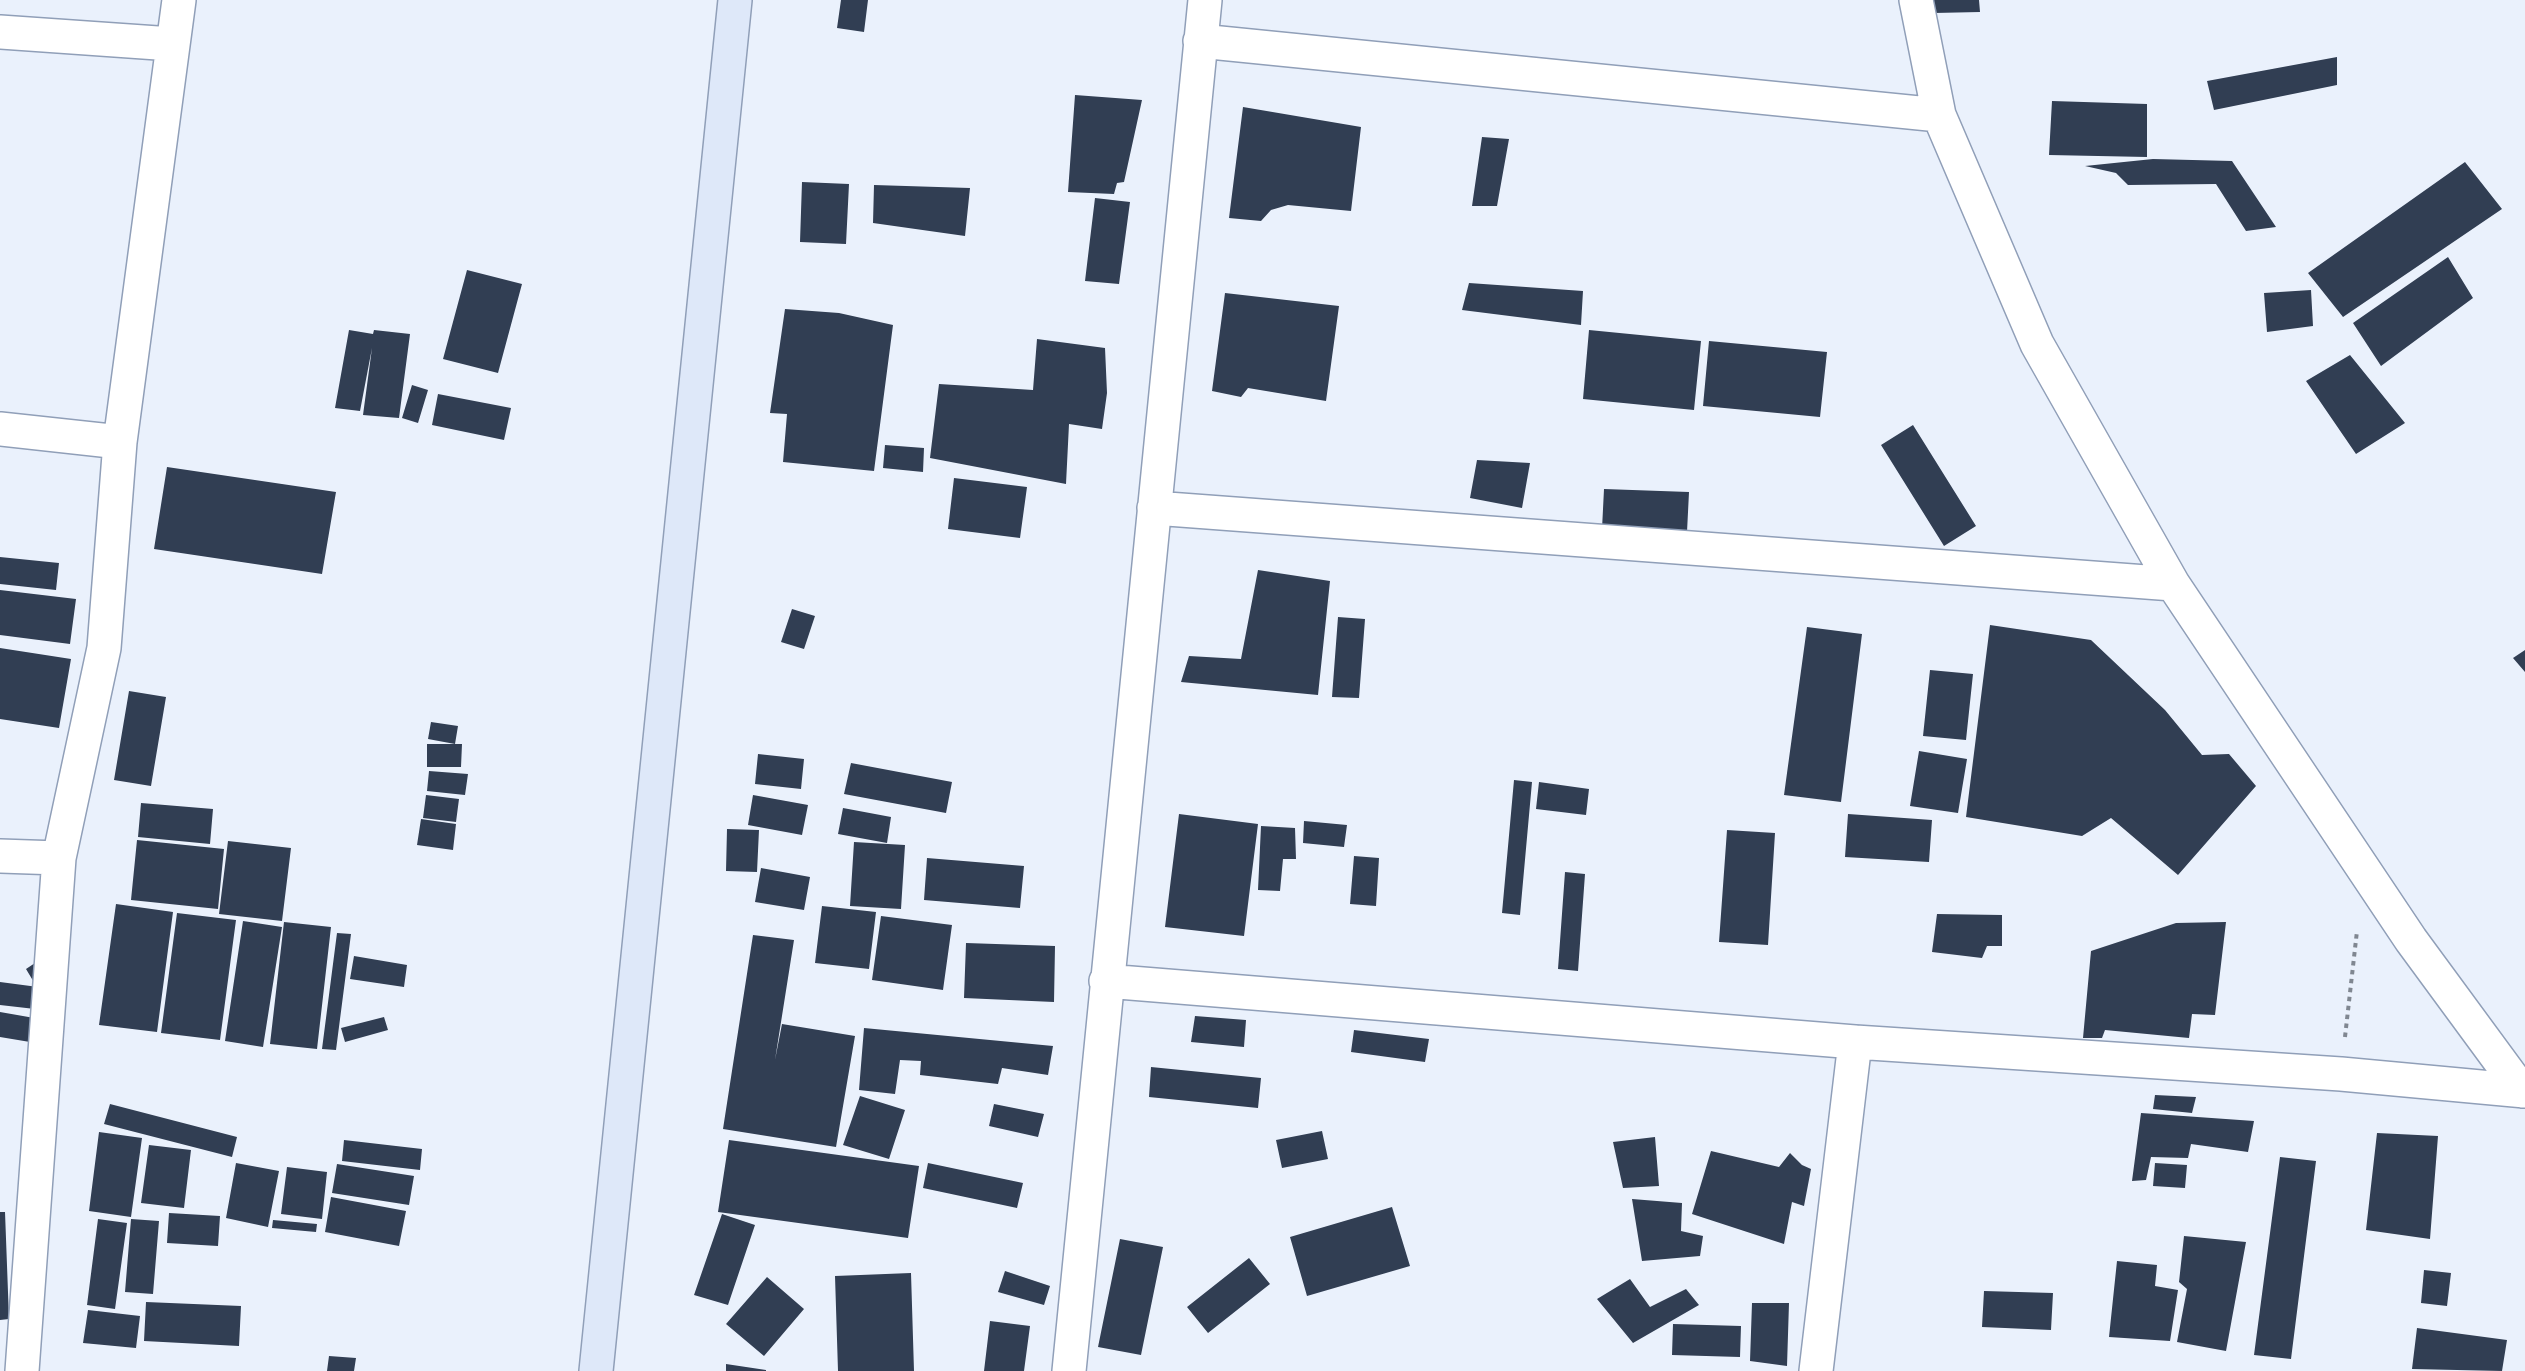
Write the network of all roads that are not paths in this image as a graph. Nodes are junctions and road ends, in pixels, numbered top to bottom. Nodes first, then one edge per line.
1 (179, 0) edge
2 (735, 0) edge
3 (1205, 0) edge
4 (1916, 0) edge
5 (0, 32) edge
6 (1200, 41) junction
7 (172, 44) junction
8 (1939, 115) junction
9 (0, 429) edge
10 (120, 442) junction
11 (1154, 508) junction
12 (2172, 584) junction
13 (0, 856) edge
14 (59, 858) junction
15 (1106, 981) junction
16 (1855, 1042) junction
17 (2523, 1091) edge
18 (22, 1371) edge
19 (596, 1371) edge
20 (1069, 1371) edge
21 (1816, 1371) edge

1 - 7 street
2 - 19 street
3 - 6 street
4 - 8 street
5 - 7 street
6 - 8 street
6 - 11 street
7 - 10 street
8 - 12 street
9 - 10 street
10 - 14 street
11 - 12 street
11 - 15 street
12 - 17 street
13 - 14 street
14 - 18 street
15 - 16 street
15 - 20 street
16 - 17 street
16 - 21 street

